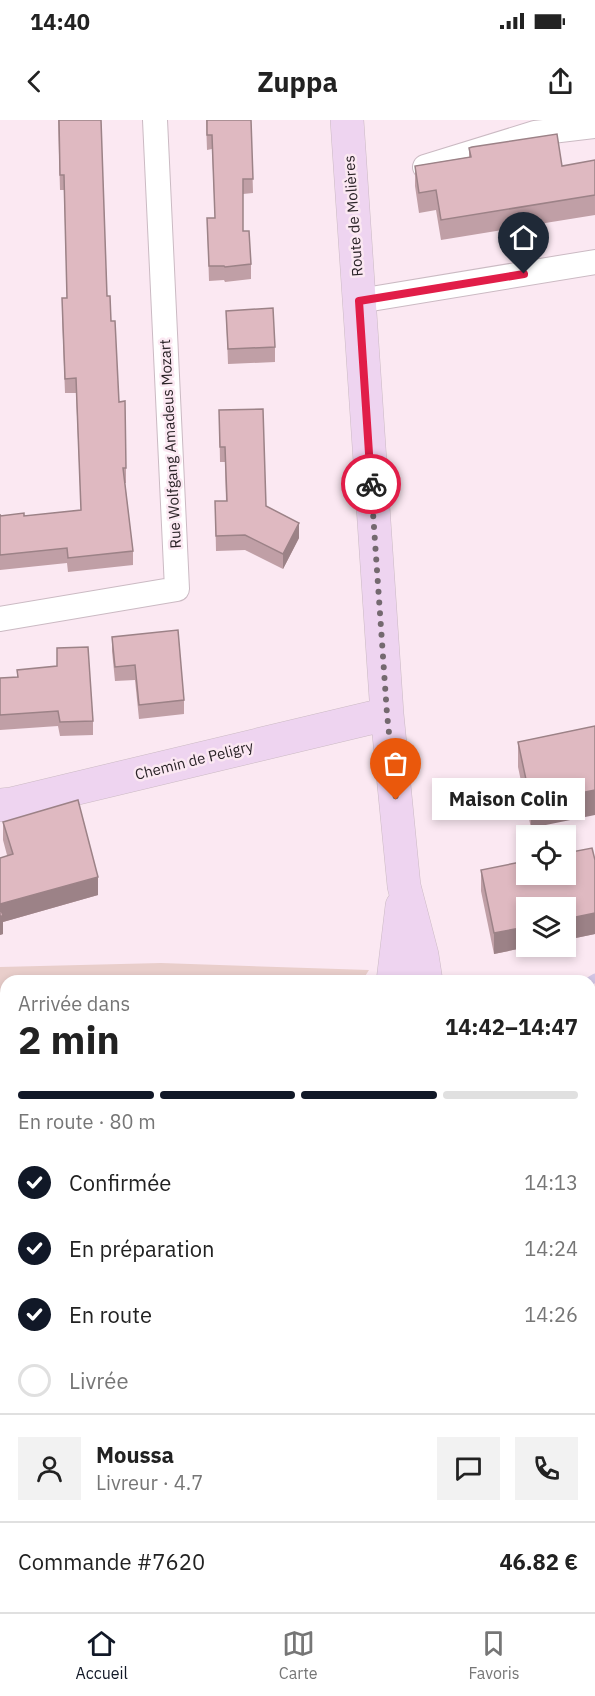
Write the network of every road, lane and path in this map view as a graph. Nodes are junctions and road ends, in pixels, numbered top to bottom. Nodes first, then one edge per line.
1 (155, 120) edge
2 (347, 120) edge
3 (595, 126) edge
4 (517, 129) edge
5 (425, 167) edge
6 (595, 262) edge
7 (359, 301) junction
8 (0, 619) edge
9 (387, 714) junction
10 (0, 805) edge
11 (404, 886) junction
12 (394, 975) edge
13 (425, 975) edge

1 - 8 street, Rue Wolfgang Amadeus Mozart
2 - 7 main road, Route de Molières
3 - 4 street
4 - 5 street
6 - 7 street
7 - 9 main road, Route de Molières
9 - 10 main road, Chemin de Peligry
9 - 11 main road, Route de Molières
11 - 12 main road, Route de Molières
11 - 13 main road, Route de Molières

